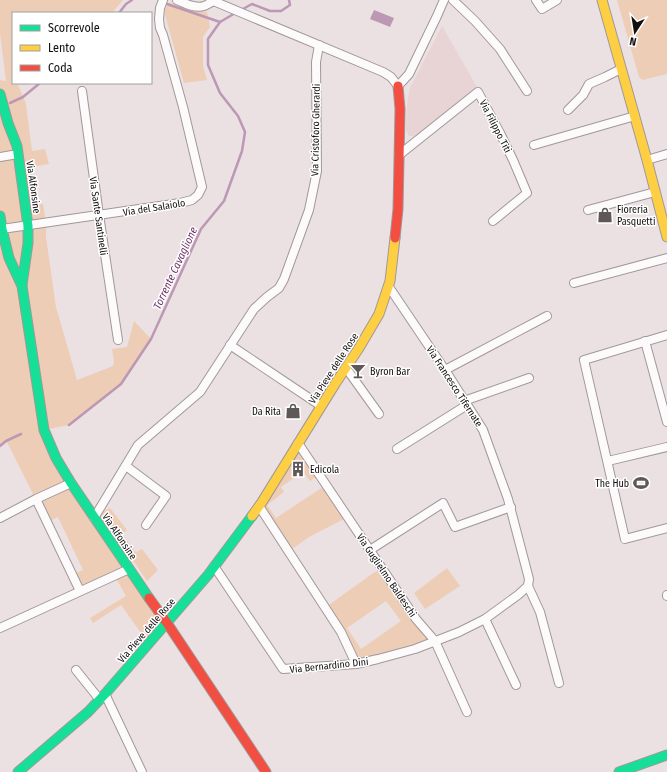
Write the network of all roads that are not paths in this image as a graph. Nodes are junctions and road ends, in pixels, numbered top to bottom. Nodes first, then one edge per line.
1 (164, 0) edge
2 (177, 0) edge
3 (212, 0) edge
4 (444, 0) edge
5 (453, 0) edge
6 (536, 0) edge
7 (557, 0) edge
8 (602, 0) edge
9 (319, 45) junction
10 (621, 69) junction
11 (398, 86) junction
12 (82, 91) dead end
13 (527, 91) dead end
14 (0, 94) edge
15 (568, 110) dead end
16 (635, 116) junction
17 (534, 145) dead end
18 (18, 154) junction
19 (667, 154) edge
20 (399, 155) junction
21 (0, 156) edge
22 (647, 160) junction
23 (655, 192) junction
24 (588, 210) dead end
25 (99, 215) junction
26 (0, 216) edge
27 (494, 221) dead end
28 (28, 226) junction
29 (2, 229) junction
30 (667, 237) edge
31 (667, 258) edge
32 (574, 283) dead end
33 (22, 286) junction
34 (388, 287) junction
35 (547, 316) dead end
36 (667, 334) edge
37 (118, 340) dead end
38 (645, 341) junction
39 (230, 345) junction
40 (346, 368) junction
41 (445, 370) junction
42 (529, 378) dead end
43 (466, 403) junction
44 (321, 406) junction
45 (378, 414) dead end
46 (667, 422) edge
47 (298, 443) junction
48 (667, 447) edge
49 (397, 449) dead end
50 (608, 461) junction
51 (126, 466) junction
52 (70, 483) junction
53 (36, 499) junction
54 (259, 506) junction
55 (510, 507) junction
56 (0, 518) edge
57 (94, 518) junction
58 (146, 525) dead end
59 (667, 528) edge
60 (370, 550) junction
61 (214, 566) junction
62 (129, 569) junction
63 (528, 586) junction
64 (80, 591) junction
65 (485, 619) junction
66 (167, 623) junction
67 (1, 624) edge
68 (435, 641) junction
69 (356, 664) junction
70 (76, 670) dead end
71 (559, 683) dead end
72 (516, 685) dead end
73 (102, 697) junction
74 (467, 712) dead end
75 (667, 755) edge
76 (18, 772) edge
77 (142, 772) edge
78 (266, 772) edge
79 (619, 772) edge

1 - 25 street, Via del Salaiolo
2 - 3 street
3 - 9 street
4 - 11 street
5 - 13 street
6 - 7 street
8 - 10 main road
9 - 11 street
9 - 39 street, Via Cristoforo Gherardi
10 - 15 street
10 - 16 main road
11 - 20 main road, Via Pieve delle Rose
12 - 25 street, Via Sante Santinelli
14 - 18 main road, Via Alfonsine
16 - 17 street
16 - 22 main road
18 - 21 street
18 - 28 main road, Via Alfonsine
19 - 22 street
20 - 27 street, Via Filippo Titi
20 - 34 main road, Via Pieve delle Rose
22 - 23 main road
23 - 24 street
23 - 30 main road
25 - 28 street, Via del Salaiolo
25 - 37 street, Via Sante Santinelli
26 - 29 main road, Via Alfonsine
28 - 29 street, Via del Salaiolo
28 - 33 main road, Via Alfonsine
29 - 33 main road, Via Alfonsine
31 - 32 street
33 - 52 main road, Via Alfonsine
34 - 40 main road, Via Pieve delle Rose
34 - 41 street, Via Francesco Tifernate
35 - 41 street
36 - 38 street
38 - 46 street
38 - 50 street
39 - 44 street
39 - 51 street, Via Cristoforo Gherardi
40 - 44 main road, Via Pieve delle Rose
40 - 45 street
41 - 43 street, Via Francesco Tifernate
42 - 43 street
43 - 49 street
43 - 55 street, Via Francesco Tifernate
44 - 47 main road, Via Pieve delle Rose
47 - 54 main road, Via Pieve delle Rose
47 - 60 street, Via Guglielmo Baldeschi
48 - 50 street
50 - 59 street
51 - 57 street, Via Cristoforo Gherardi
51 - 58 street
52 - 53 street
52 - 57 main road, Via Alfonsine
53 - 56 street
53 - 64 street
54 - 61 main road, Via Pieve delle Rose
54 - 69 street
55 - 60 street
55 - 63 street, Via Francesco Tifernate
57 - 62 main road, Via Alfonsine
60 - 68 street, Via Guglielmo Baldeschi
61 - 66 main road, Via Pieve delle Rose
61 - 69 street, Via Bernardino Dini
62 - 64 street
62 - 66 main road, Via Alfonsine
63 - 65 street, Via Bernardino Dini
63 - 71 street, Via Francesco Tifernate
64 - 67 street
65 - 68 street, Via Bernardino Dini
65 - 72 street
66 - 73 main road, Via Pieve delle Rose
66 - 78 main road, Via Alfonsine
68 - 69 street, Via Bernardino Dini
68 - 74 street, Via Guglielmo Baldeschi
70 - 73 street
73 - 76 main road, Via Pieve delle Rose
73 - 77 street
75 - 79 main road

